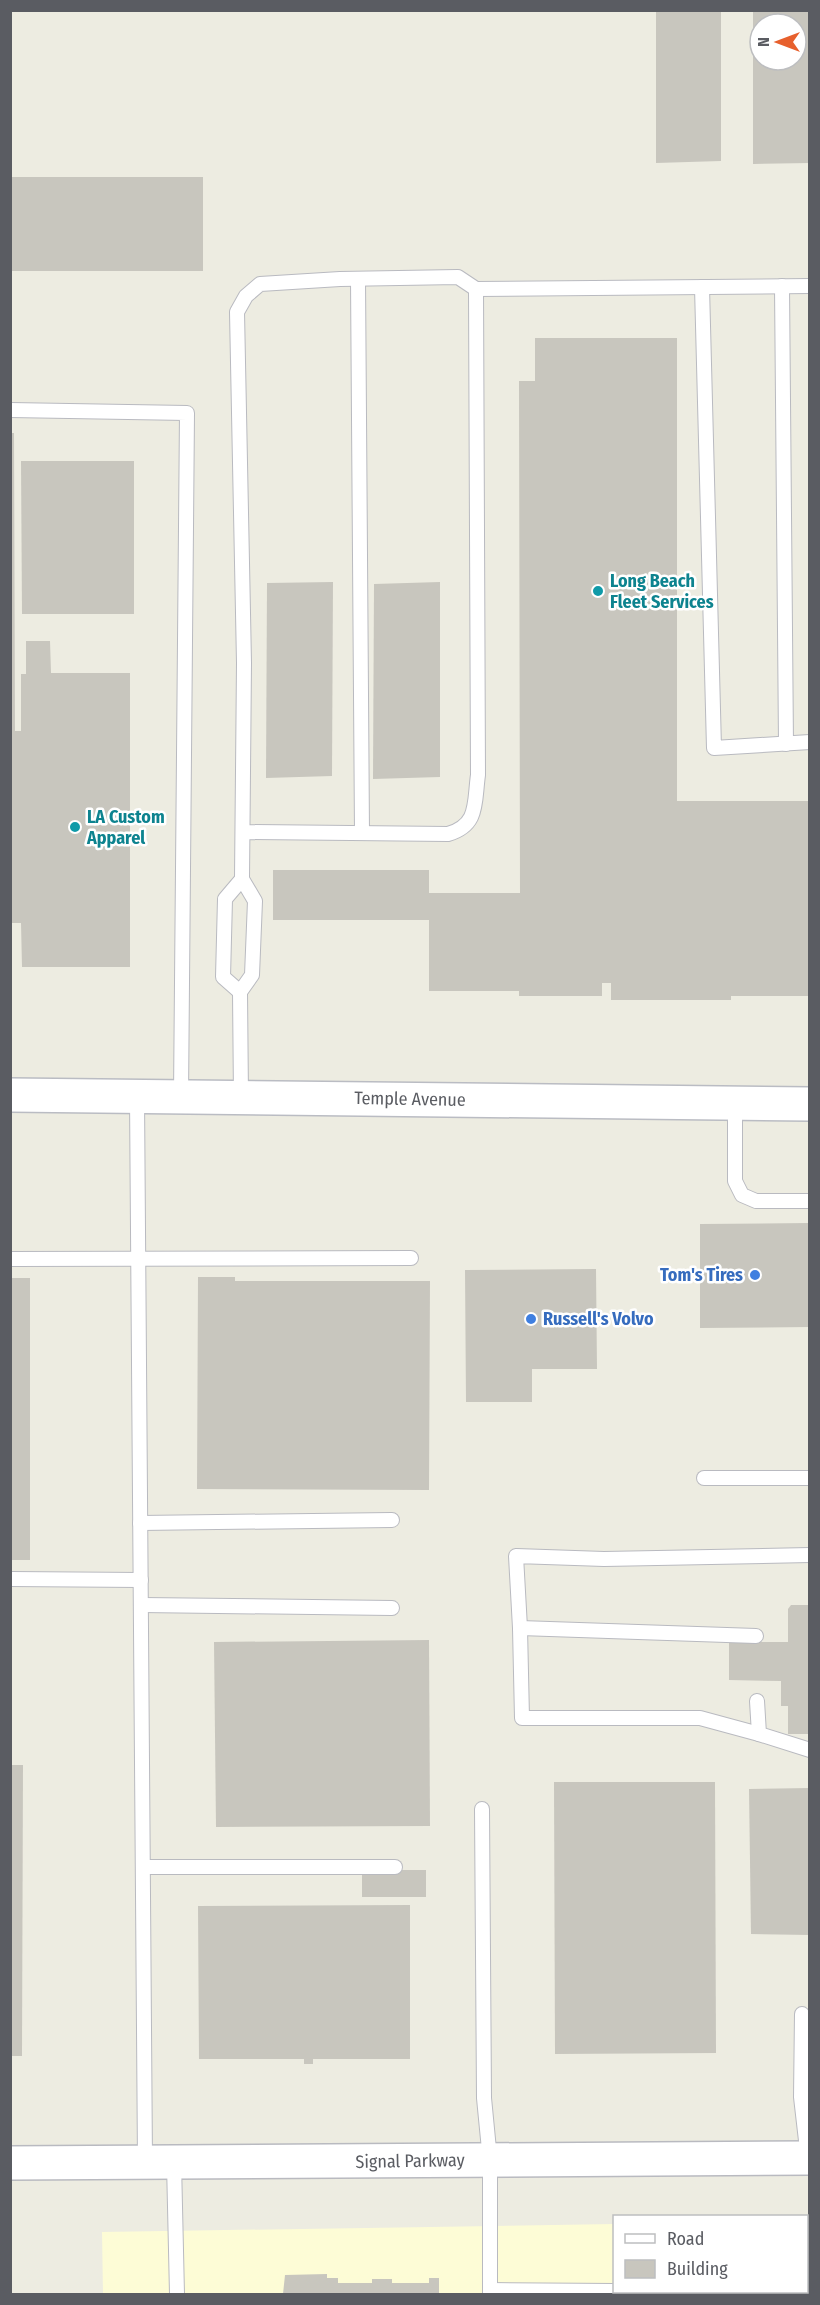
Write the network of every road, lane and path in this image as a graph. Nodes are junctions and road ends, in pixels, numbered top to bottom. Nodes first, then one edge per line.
1 (358, 279) junction
2 (782, 286) junction
3 (810, 286) edge
4 (702, 287) junction
5 (476, 289) junction
6 (10, 410) edge
7 (810, 742) edge
8 (786, 744) junction
9 (243, 832) junction
10 (362, 833) junction
11 (242, 879) junction
12 (240, 992) junction
13 (10, 1095) edge
14 (137, 1096) junction
15 (182, 1096) junction
16 (241, 1096) junction
17 (735, 1103) junction
18 (810, 1104) edge
19 (810, 1201) edge
20 (138, 1258) junction
21 (411, 1258) dead end
22 (10, 1260) edge
23 (704, 1478) dead end
24 (810, 1478) edge
25 (392, 1520) dead end
26 (140, 1523) junction
27 (810, 1555) edge
28 (10, 1579) edge
29 (141, 1580) junction
30 (141, 1605) junction
31 (392, 1608) dead end
32 (520, 1628) junction
33 (756, 1636) dead end
34 (757, 1701) dead end
35 (759, 1734) junction
36 (810, 1750) edge
37 (482, 1809) dead end
38 (142, 1866) junction
39 (395, 1866) dead end
40 (802, 2014) dead end
41 (809, 2158) edge
42 (490, 2160) junction
43 (10, 2163) edge
44 (160, 2163) junction
45 (613, 2291) edge
46 (490, 2292) edge
47 (177, 2295) edge

1 - 5 lane
1 - 9 lane
1 - 10 lane
2 - 3 lane
2 - 4 lane
2 - 8 lane
4 - 5 lane
4 - 8 lane
5 - 10 lane
6 - 15 lane
7 - 8 lane
9 - 10 lane
9 - 11 lane
11 - 12 lane
11 - 12 lane
12 - 16 lane
13 - 14 main road, Temple Avenue
14 - 15 main road, Temple Avenue
14 - 20 lane
15 - 16 main road, Temple Avenue
16 - 17 main road, Temple Avenue
17 - 18 main road, Temple Avenue
17 - 19 lane
20 - 21 lane
20 - 22 lane
20 - 26 lane
23 - 24 lane
25 - 26 lane
26 - 29 lane
27 - 32 lane
28 - 29 lane
29 - 30 lane
30 - 31 lane
30 - 38 lane
32 - 33 lane
32 - 35 lane
34 - 35 lane
35 - 36 lane
37 - 42 lane
38 - 39 lane
38 - 44 lane
40 - 41 lane
41 - 42 main road, Signal Parkway
42 - 44 main road, Signal Parkway
42 - 46 lane
43 - 44 main road, Signal Parkway
44 - 47 lane
45 - 46 lane

